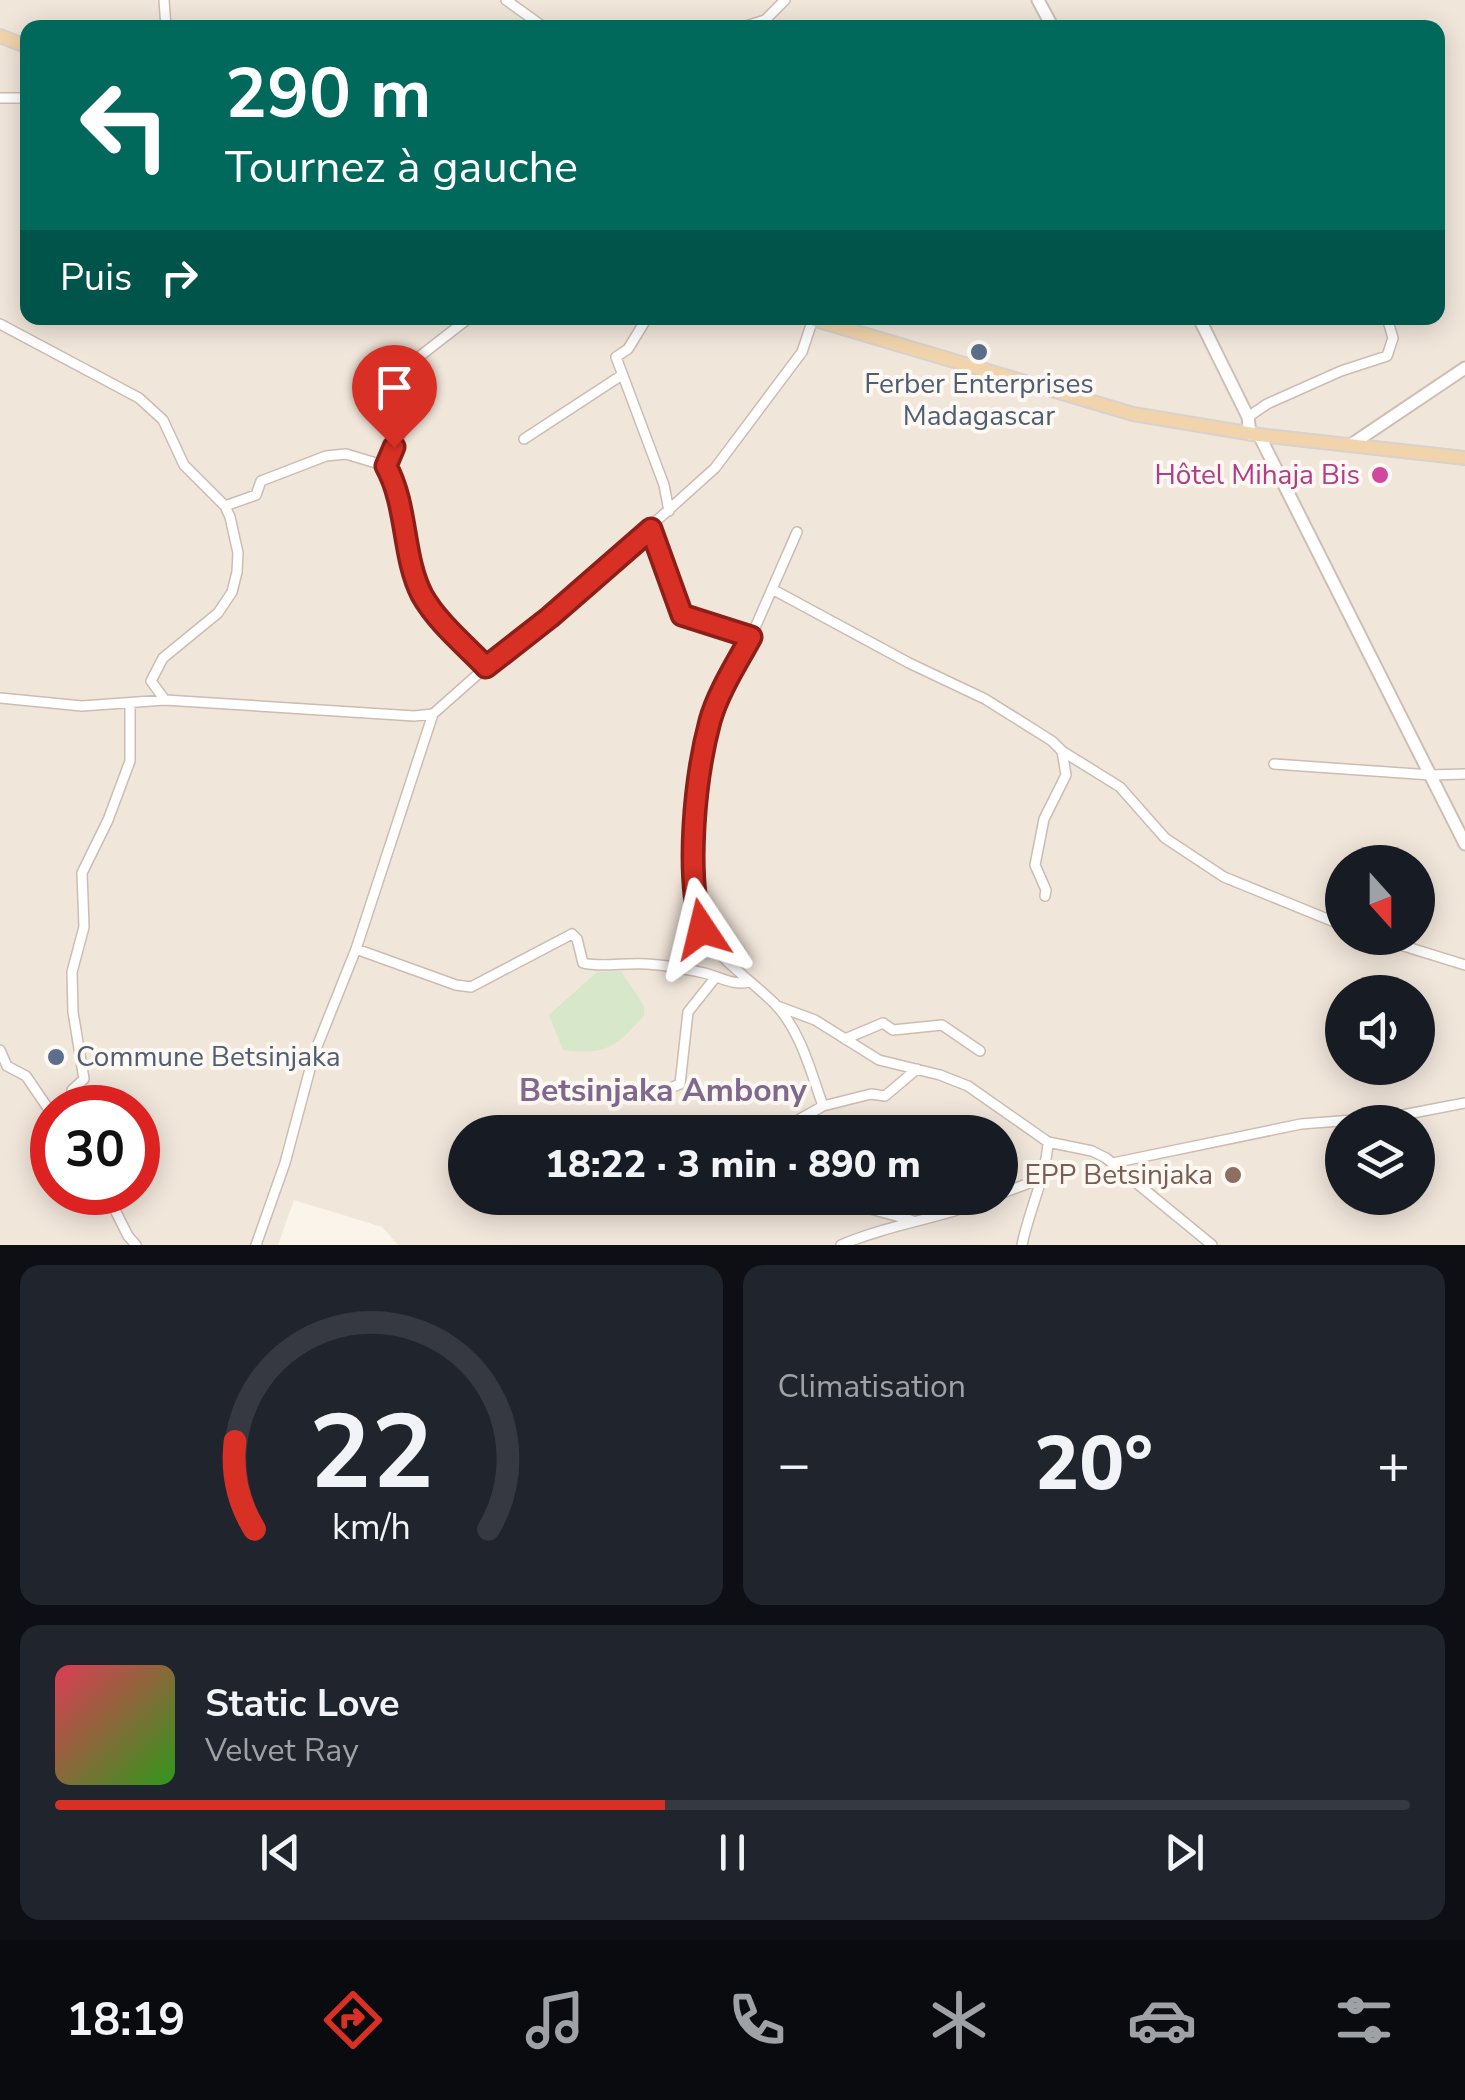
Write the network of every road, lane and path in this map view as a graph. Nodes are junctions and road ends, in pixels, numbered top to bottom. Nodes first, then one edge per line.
1 (506, 0) edge
2 (785, 0) edge
3 (534, 20) edge
4 (765, 20) edge
5 (0, 324) edge
6 (461, 325) edge
7 (642, 325) edge
8 (809, 325) edge
9 (834, 325) edge
10 (1202, 325) edge
11 (1389, 325) edge
12 (1465, 368) edge
13 (622, 375) junction
14 (1248, 416) junction
15 (1254, 435) junction
16 (524, 440) dead end
17 (1352, 444) junction
18 (1465, 458) edge
19 (386, 466) junction
20 (225, 506) junction
21 (669, 511) junction
22 (651, 529) junction
23 (798, 532) dead end
24 (772, 590) junction
25 (751, 637) junction
26 (486, 667) junction
27 (0, 698) edge
28 (165, 700) junction
29 (130, 703) junction
30 (433, 714) junction
31 (1062, 751) junction
32 (1274, 764) dead end
33 (1465, 774) edge
34 (1431, 775) junction
35 (1465, 844) edge
36 (1045, 896) dead end
37 (1325, 918) edge
38 (356, 949) junction
39 (1433, 955) edge
40 (1465, 965) edge
41 (714, 978) junction
42 (750, 982) junction
43 (777, 1005) junction
44 (845, 1040) junction
45 (0, 1050) edge
46 (980, 1051) dead end
47 (4, 1067) edge
48 (918, 1070) junction
49 (32, 1085) edge
50 (74, 1085) edge
51 (658, 1092) dead end
52 (1465, 1103) edge
53 (822, 1106) junction
54 (807, 1115) edge
55 (1048, 1142) junction
56 (1113, 1164) junction
57 (1040, 1179) junction
58 (1018, 1187) edge
59 (118, 1215) edge
60 (892, 1215) edge
61 (946, 1215) edge
62 (914, 1221) junction
63 (846, 1244) edge
64 (136, 1245) edge
65 (256, 1245) edge
66 (1022, 1245) edge
67 (1212, 1245) edge

1 - 3 street
2 - 4 street
5 - 20 street
6 - 19 street
7 - 13 street
8 - 21 street
9 - 15 main road
10 - 14 street
11 - 14 street
12 - 17 street
13 - 16 street
13 - 21 street
14 - 15 street
15 - 17 main road
15 - 34 street
17 - 18 main road
19 - 20 street
19 - 26 street
20 - 28 street
21 - 22 street
22 - 25 street
22 - 26 street
23 - 24 street
24 - 25 street
24 - 31 street
25 - 42 street
26 - 30 street
27 - 29 street
28 - 29 street
28 - 30 street
29 - 50 street
30 - 38 street
31 - 36 street
31 - 37 street
32 - 34 street
33 - 34 street
34 - 35 street
38 - 41 street
38 - 65 street
39 - 40 street
41 - 42 street
41 - 51 street
42 - 43 street
43 - 44 street
43 - 53 street
44 - 46 street
44 - 48 street
45 - 47 street
47 - 49 street
48 - 53 street
48 - 55 street
52 - 56 street
53 - 54 street
55 - 56 street
55 - 57 street
56 - 67 street
57 - 58 street
57 - 66 street
59 - 64 street
60 - 62 street
61 - 62 street
62 - 63 street

